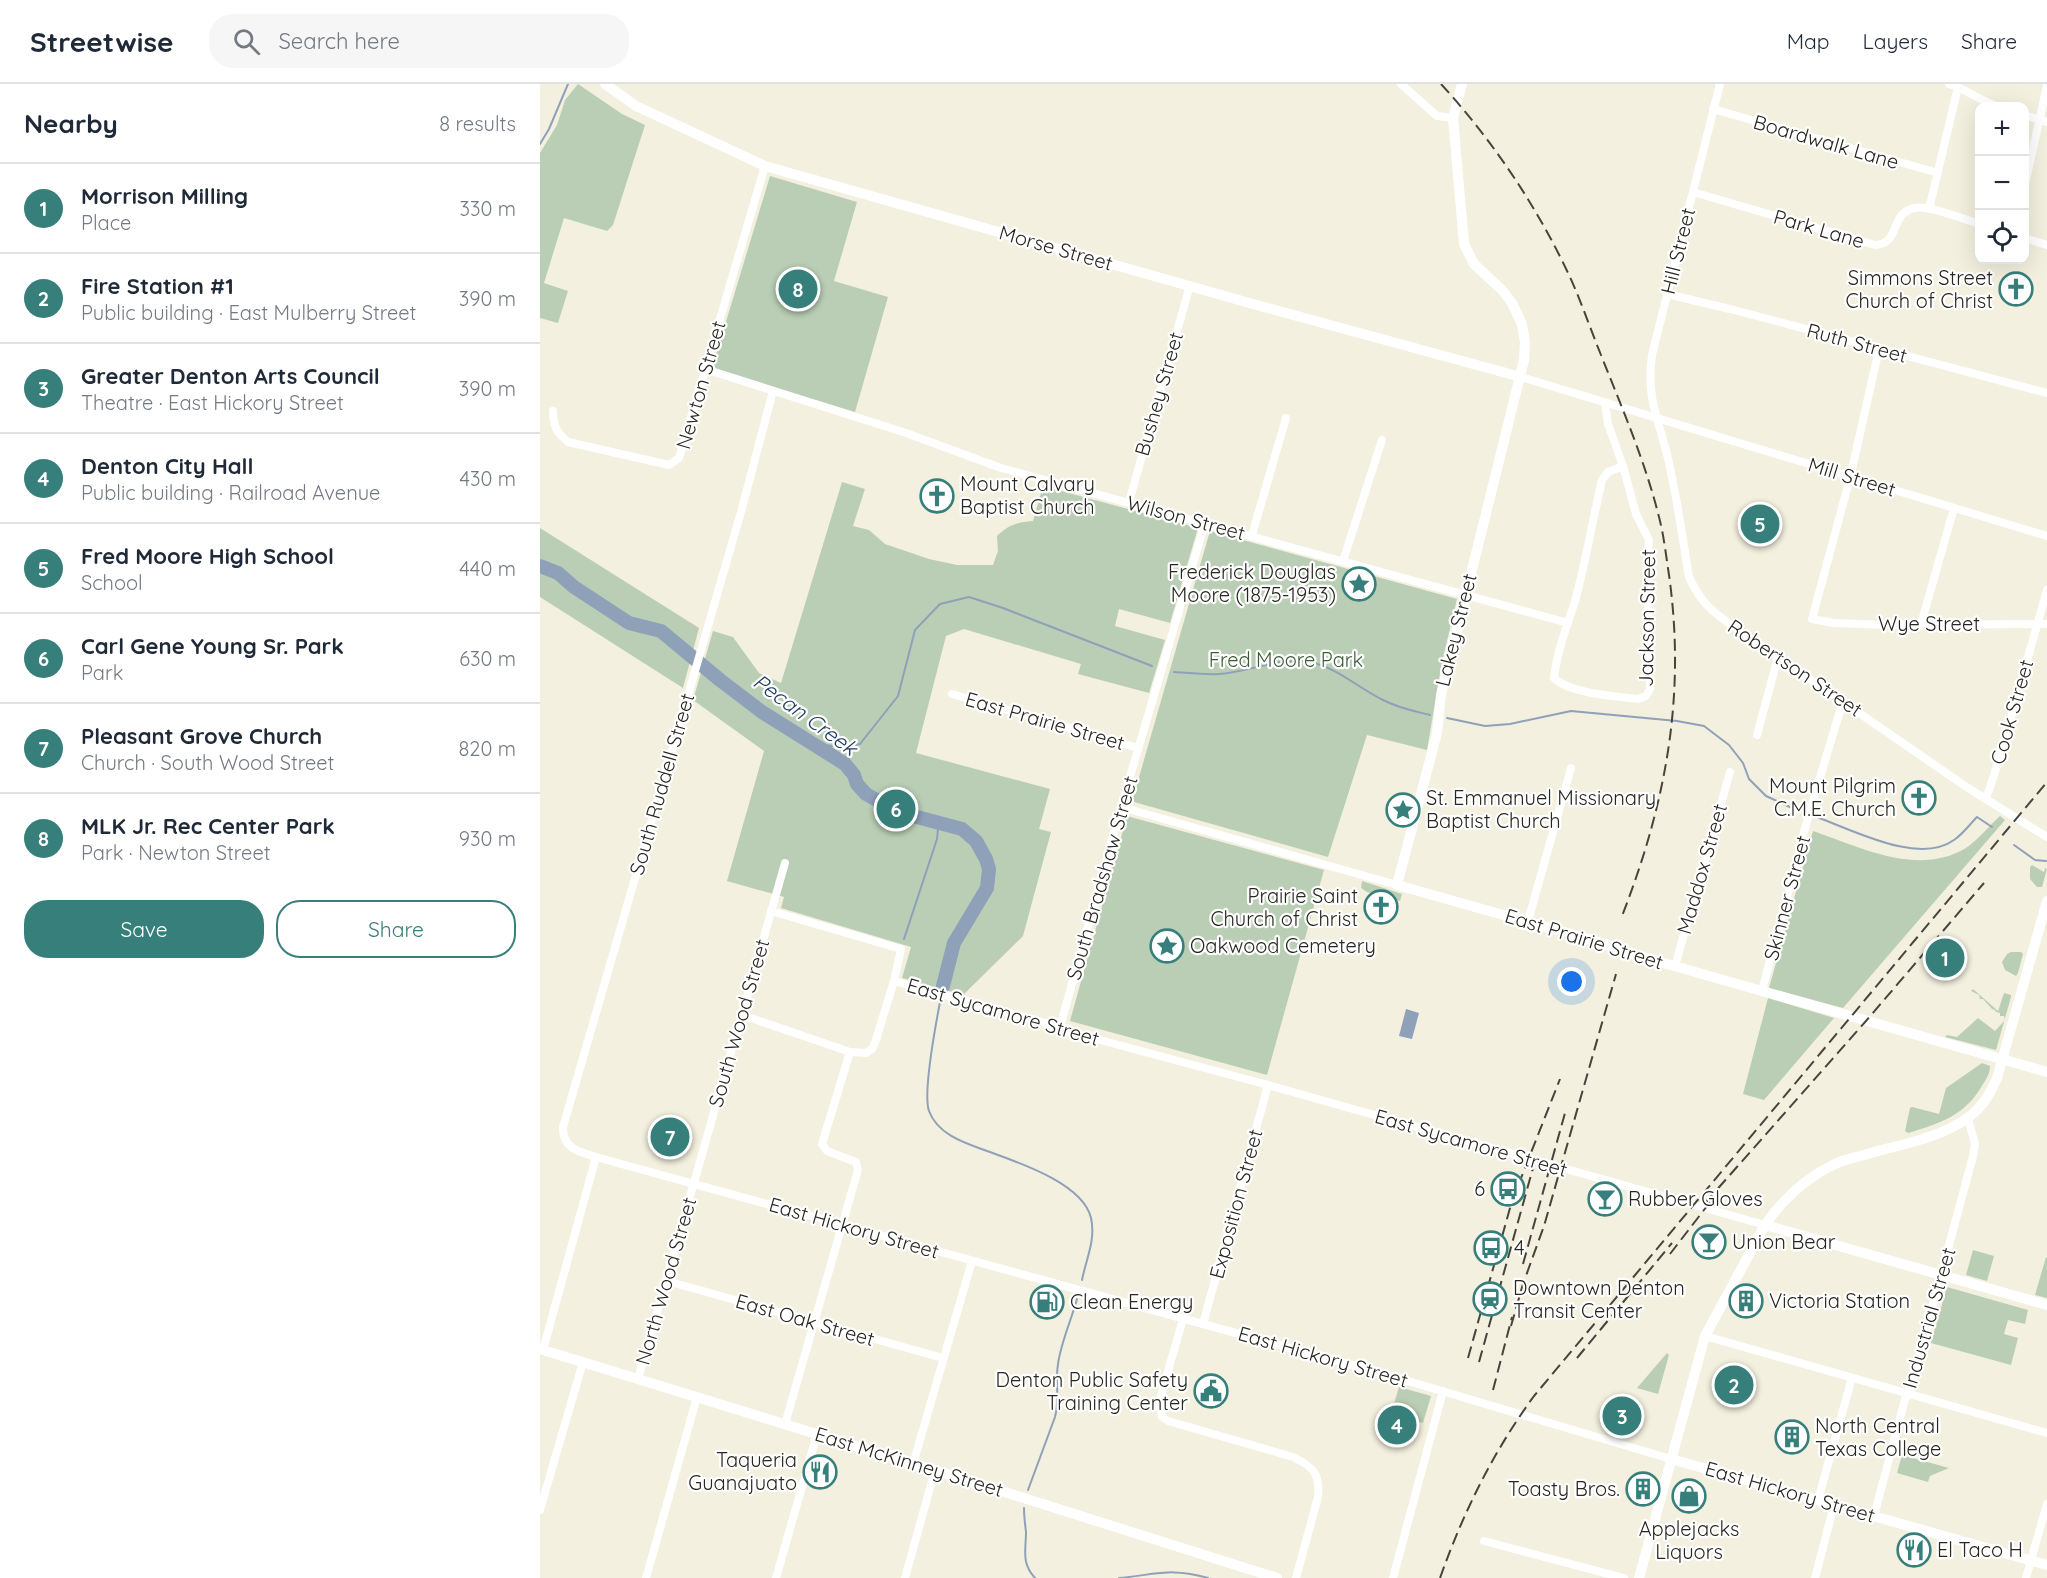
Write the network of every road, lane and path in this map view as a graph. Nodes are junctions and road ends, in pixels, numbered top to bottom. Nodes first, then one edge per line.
1 (605, 84) edge
2 (1401, 84) edge
3 (1462, 84) edge
4 (1720, 84) edge
5 (1954, 85) edge
6 (2047, 86) edge
7 (1983, 102) edge
8 (1713, 109) junction
9 (1453, 118) junction
10 (2043, 121) edge
11 (765, 165) junction
12 (1938, 173) junction
13 (2029, 174) edge
14 (1693, 192) junction
15 (1929, 209) junction
16 (1975, 223) edge
17 (2029, 239) edge
18 (2047, 245) edge
19 (1190, 285) junction
20 (1667, 294) junction
21 (1879, 349) junction
22 (705, 369) junction
23 (1521, 377) junction
24 (773, 391) junction
25 (2047, 393) edge
26 (1605, 403) junction
27 (554, 411) dead end
28 (1286, 418) dead end
29 (1656, 418) junction
30 (1382, 440) dead end
31 (1623, 466) junction
32 (1850, 477) junction
33 (1129, 502) junction
34 (1954, 508) junction
35 (1205, 523) junction
36 (1252, 535) junction
37 (2047, 537) edge
38 (1343, 561) junction
39 (2047, 590) edge
40 (1465, 594) junction
41 (1568, 623) junction
42 (1921, 624) junction
43 (2037, 624) junction
44 (2047, 624) edge
45 (1778, 657) junction
46 (952, 694) dead end
47 (1843, 701) junction
48 (1757, 735) dead end
49 (1138, 748) junction
50 (1571, 768) dead end
51 (1730, 772) dead end
52 (1986, 798) junction
53 (1121, 807) junction
54 (2047, 837) edge
55 (786, 862) dead end
56 (1397, 885) junction
57 (2047, 901) edge
58 (771, 911) junction
59 (1528, 921) junction
60 (1675, 966) junction
61 (894, 981) junction
62 (1762, 991) junction
63 (742, 1015) junction
64 (1060, 1027) junction
65 (850, 1052) junction
66 (2003, 1060) junction
67 (2047, 1072) edge
68 (1268, 1085) junction
69 (1968, 1119) junction
70 (596, 1157) junction
71 (694, 1184) junction
72 (842, 1225) junction
73 (1765, 1225) junction
74 (972, 1261) junction
75 (1941, 1275) junction
76 (667, 1281) junction
77 (2047, 1305) edge
78 (1183, 1319) junction
79 (814, 1323) junction
80 (1203, 1324) junction
81 (1705, 1336) junction
82 (541, 1349) edge
83 (943, 1358) junction
84 (583, 1362) junction
85 (1852, 1378) junction
86 (638, 1379) junction
87 (1443, 1391) junction
88 (1909, 1394) junction
89 (697, 1397) junction
90 (785, 1424) junction
91 (2047, 1433) edge
92 (817, 1434) junction
93 (1671, 1459) junction
94 (914, 1464) junction
95 (934, 1470) junction
96 (543, 1490) edge
97 (1818, 1500) junction
98 (2047, 1504) edge
99 (1834, 1505) junction
100 (540, 1510) edge
101 (1874, 1516) junction
102 (1484, 1541) dead end
103 (2031, 1560) junction
104 (2047, 1565) edge
105 (646, 1578) edge
106 (776, 1578) edge
107 (905, 1578) edge
108 (1275, 1578) edge
109 (1296, 1578) edge
110 (1394, 1578) edge
111 (1624, 1578) edge
112 (1639, 1578) edge
113 (1815, 1578) edge
114 (2026, 1578) edge

1 - 11 street, Morse Street
2 - 9 street
3 - 9 street, Lakey Street
4 - 8 street, Hill Street
5 - 7 street
5 - 12 street
6 - 10 street
8 - 12 street, Boardwalk Lane
8 - 14 street, Hill Street
9 - 23 street, Lakey Street
10 - 13 street
11 - 19 street, Morse Street
11 - 22 street, Newton Street
12 - 15 street
14 - 15 street, Park Lane
14 - 20 street, Hill Street
15 - 16 street
17 - 18 street
19 - 23 street, Morse Street
19 - 33 street, Bushey Street
20 - 21 street, Ruth Street
20 - 29 street, Hill Street
21 - 25 street, Ruth Street
21 - 32 street
22 - 24 street, Wilson Street
22 - 27 street, Newton Street
23 - 26 street, Mill Street
23 - 40 street, Lakey Street
24 - 33 street, Wilson Street
24 - 70 street, South Ruddell Street
26 - 29 street, Mill Street
26 - 31 street, Jackson Street
28 - 36 street
29 - 32 street, Mill Street
29 - 45 street, Robertson Street
30 - 38 street
31 - 41 street
31 - 41 street, Jackson Street
32 - 34 street, Mill Street
32 - 42 street, Wye Street
33 - 35 street, Wilson Street
34 - 37 street, Mill Street
34 - 42 street
35 - 36 street, Wilson Street
35 - 49 street, South Bradshaw Street
36 - 38 street, Wilson Street
38 - 40 street, Wilson Street
39 - 43 street, Cook Street
40 - 41 street, Wilson Street
40 - 56 street, Lakey Street
42 - 43 street, Wye Street
43 - 44 street, Wye Street
43 - 52 street, Cook Street
45 - 47 street, Robertson Street
45 - 48 street
46 - 49 street, East Prairie Street
47 - 52 street, Robertson Street
47 - 62 street, Skinner Street
49 - 53 street, South Bradshaw Street
50 - 59 street
51 - 60 street, Maddox Street
52 - 54 street, Robertson Street
53 - 56 street, East Prairie Street
53 - 64 street, South Bradshaw Street
55 - 58 street, South Wood Street
56 - 59 street, East Prairie Street
57 - 66 street
58 - 61 street, East Sycamore Street
58 - 63 street, South Wood Street
59 - 60 street, East Prairie Street
60 - 62 street, East Prairie Street
61 - 64 street, East Sycamore Street
61 - 65 street
62 - 66 street, East Prairie Street
63 - 65 street
63 - 71 street, South Wood Street
64 - 68 street, East Sycamore Street
65 - 72 street
66 - 67 street, East Prairie Street
66 - 69 street
68 - 73 street, East Sycamore Street
68 - 80 street, Exposition Street
69 - 73 street
69 - 75 street, Industrial Street
70 - 71 street, East Hickory Street
70 - 82 street
71 - 72 street, East Hickory Street
71 - 76 street, North Wood Street
72 - 74 street, East Hickory Street
72 - 79 street
73 - 75 street, East Sycamore Street
73 - 81 street
74 - 78 street, East Hickory Street
74 - 83 street
75 - 77 street, East Sycamore Street
75 - 88 street, Industrial Street
76 - 79 street, East Oak Street
76 - 86 street, North Wood Street
78 - 80 street, East Hickory Street
78 - 109 street
79 - 83 street, East Oak Street
79 - 90 street
80 - 87 street, East Hickory Street
81 - 85 street
81 - 93 street
82 - 84 street, East McKinney Street
83 - 94 street
84 - 86 street, East McKinney Street
84 - 96 street
85 - 88 street
85 - 97 street
86 - 89 street, East McKinney Street
87 - 93 street, East Hickory Street
87 - 110 street
88 - 91 street
88 - 101 street, Industrial Street
89 - 90 street, East McKinney Street
89 - 105 street
90 - 92 street, East McKinney Street
92 - 94 street, East McKinney Street
92 - 106 street
93 - 97 street, East Hickory Street
93 - 112 street
94 - 95 street, East McKinney Street
95 - 107 street
95 - 108 street, East McKinney Street
96 - 100 street
97 - 99 street, East Hickory Street
98 - 103 street
99 - 101 street, East Hickory Street
99 - 113 street
101 - 103 street, East Hickory Street
102 - 111 street
103 - 104 street, East Hickory Street
103 - 114 street

